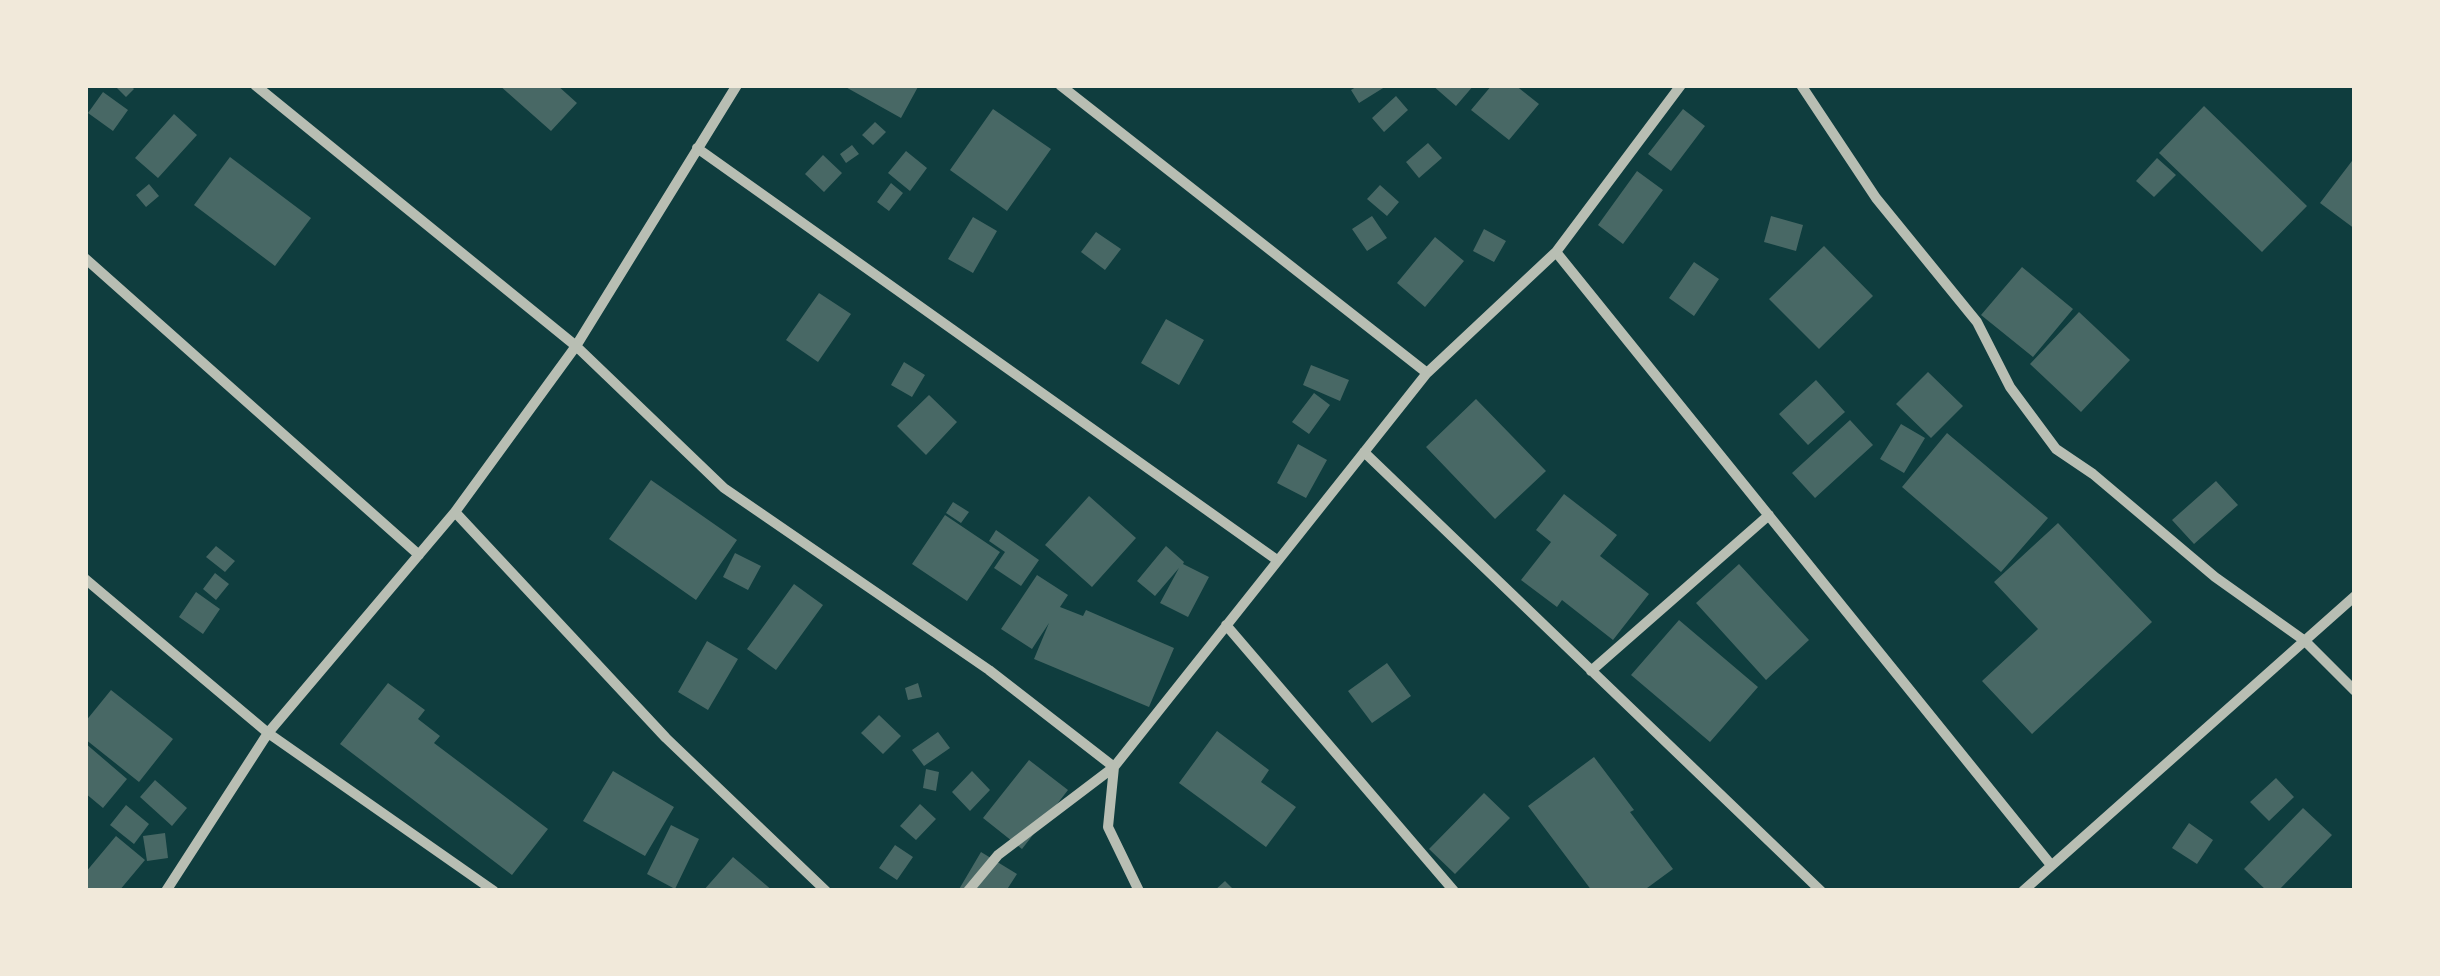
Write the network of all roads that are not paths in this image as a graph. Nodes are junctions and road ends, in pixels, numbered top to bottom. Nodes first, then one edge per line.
1 (256, 85) edge
2 (720, 85) edge
3 (1060, 85) edge
4 (1682, 85) edge
5 (1801, 85) edge
6 (734, 89) edge
7 (698, 148) junction
8 (1556, 252) junction
9 (85, 258) edge
10 (576, 346) junction
11 (1427, 372) junction
12 (1364, 452) junction
13 (455, 512) junction
14 (1769, 516) junction
15 (419, 555) junction
16 (1277, 560) junction
17 (85, 578) edge
18 (2355, 596) edge
19 (1226, 625) junction
20 (2305, 641) junction
21 (1591, 671) junction
22 (2355, 691) edge
23 (268, 733) junction
24 (1114, 767) junction
25 (2051, 865) junction
26 (166, 891) edge
27 (494, 891) edge
28 (826, 891) edge
29 (968, 891) edge
30 (1140, 891) edge
31 (1454, 891) edge
32 (1820, 891) edge
33 (2023, 891) edge

1 - 10 street
2 - 6 street
3 - 11 street
4 - 8 street
5 - 20 street
6 - 7 street
7 - 10 street
7 - 16 street
8 - 11 street
8 - 14 street
9 - 15 street
10 - 13 street
10 - 24 street
11 - 12 street
12 - 16 street
12 - 21 street
13 - 15 street
13 - 28 street
14 - 21 street
14 - 25 street
15 - 23 street
16 - 19 street
17 - 23 street
18 - 20 street
19 - 24 street
19 - 31 street
20 - 22 street
20 - 25 street
21 - 32 street
23 - 26 street
23 - 27 street
24 - 29 street
24 - 30 street
25 - 33 street

